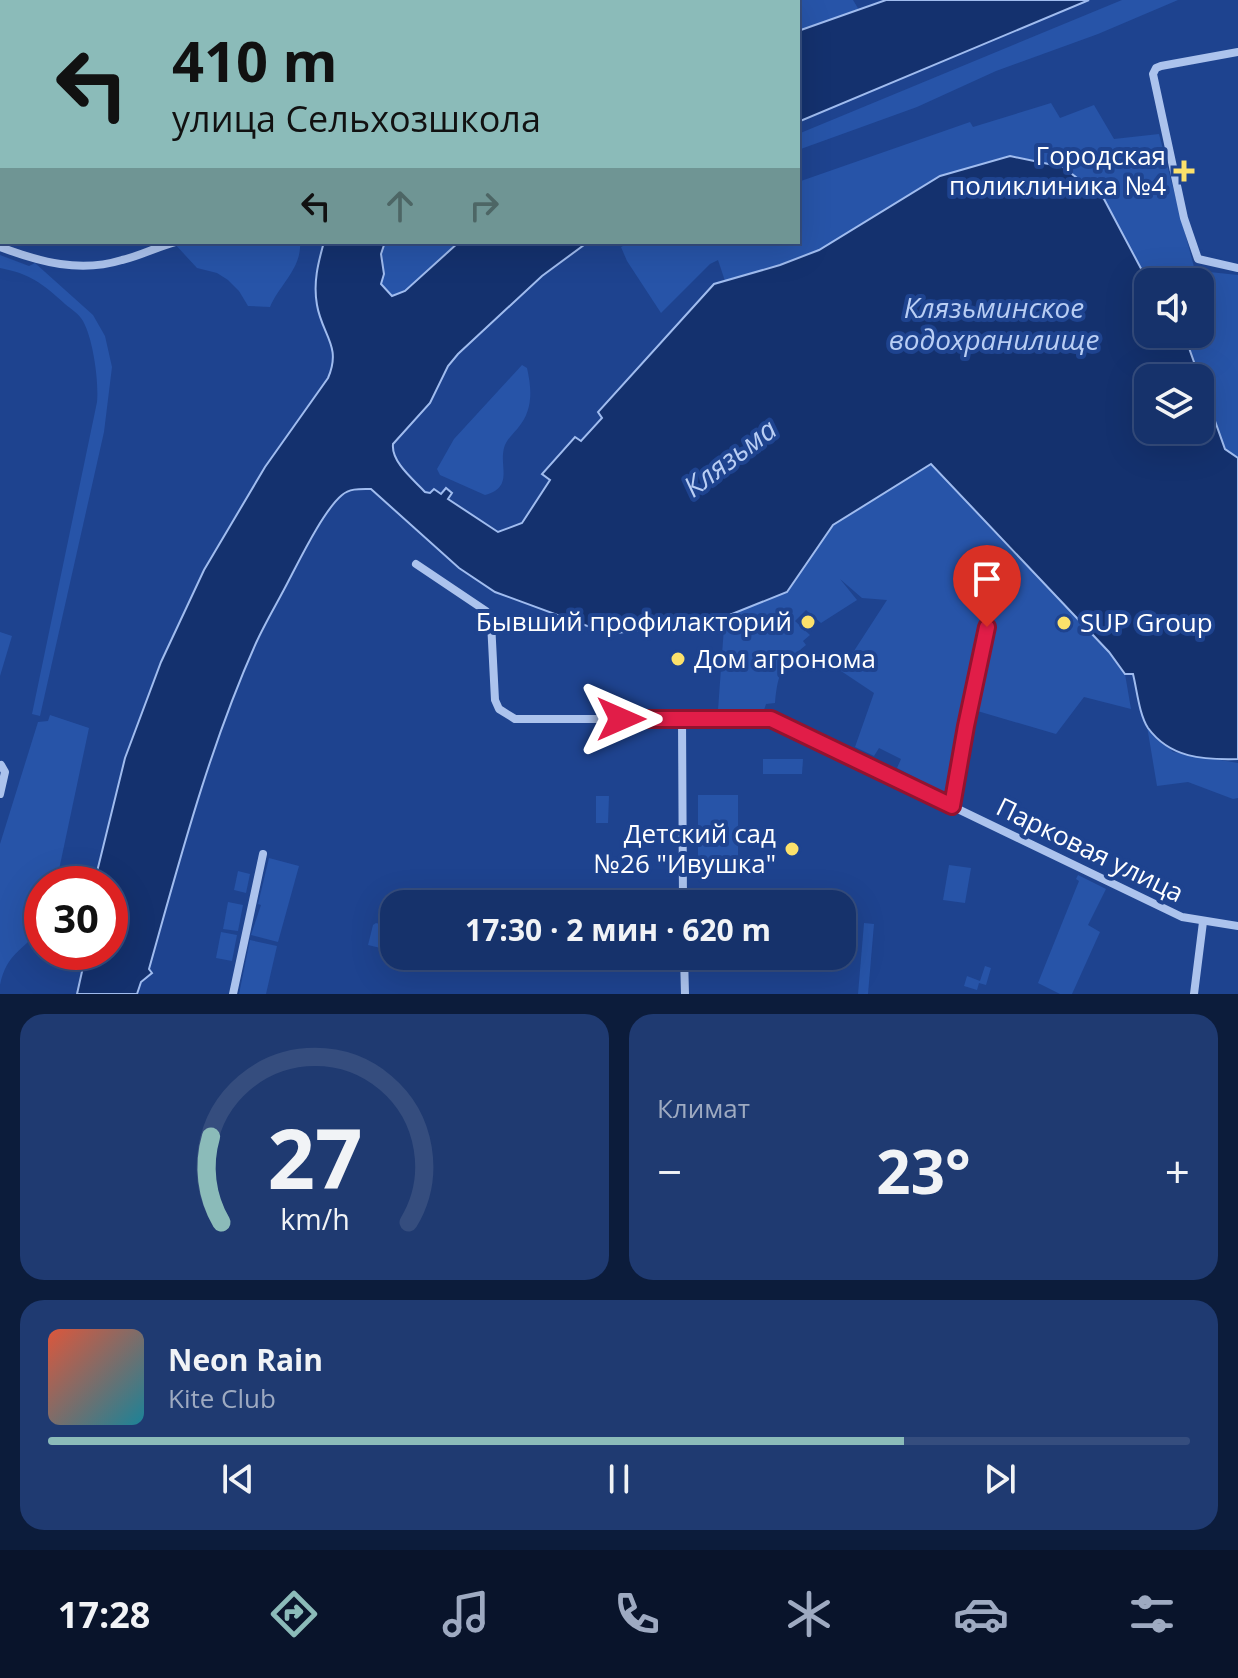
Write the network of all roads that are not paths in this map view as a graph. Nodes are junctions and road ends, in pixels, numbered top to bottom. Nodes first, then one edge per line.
1 (1238, 52) edge
2 (169, 244) edge
3 (0, 247) edge
4 (1238, 268) edge
5 (416, 564) dead end
6 (987, 627) dead end
7 (682, 718) junction
8 (1, 765) edge
9 (0, 794) edge
10 (952, 806) junction
11 (263, 854) dead end
12 (683, 890) edge
13 (1203, 922) junction
14 (1238, 926) edge
15 (684, 970) edge
16 (233, 994) edge
17 (685, 994) edge
18 (1194, 994) edge

1 - 4 street
2 - 3 street
5 - 7 street, Парковая улица
6 - 10 street
7 - 10 street, Парковая улица
7 - 12 street
8 - 9 street
10 - 13 street, Парковая улица
11 - 16 street
13 - 14 street, Парковая улица
13 - 18 street
15 - 17 street

